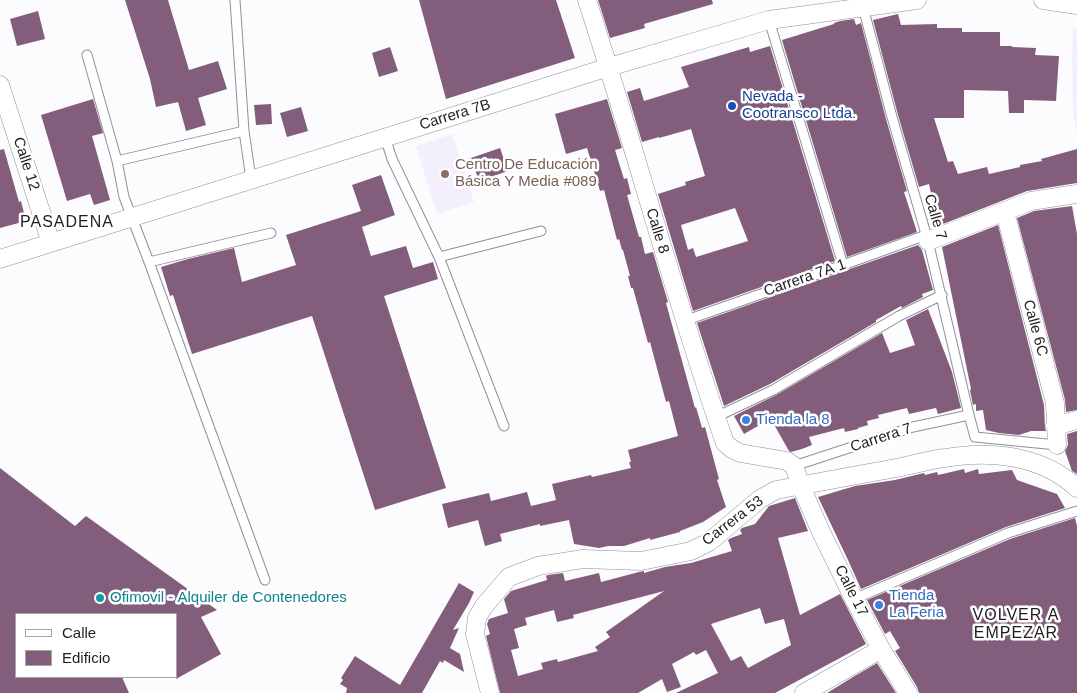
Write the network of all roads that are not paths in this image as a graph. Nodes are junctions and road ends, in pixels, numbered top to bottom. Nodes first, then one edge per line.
1 (235, 0) edge
2 (587, 0) edge
3 (917, 0) edge
4 (1043, 0) edge
5 (1077, 5) edge
6 (863, 7) junction
7 (769, 20) junction
8 (87, 55) dead end
9 (608, 66) junction
10 (0, 86) edge
11 (5, 118) edge
12 (244, 131) junction
13 (385, 137) junction
14 (116, 161) junction
15 (251, 179) junction
16 (1077, 194) edge
17 (1005, 212) junction
18 (132, 217) junction
19 (541, 232) dead end
20 (271, 233) dead end
21 (927, 238) junction
22 (51, 243) junction
23 (439, 257) junction
24 (0, 259) edge
25 (150, 262) junction
26 (843, 265) junction
27 (942, 295) junction
28 (684, 320) junction
29 (969, 415) junction
30 (716, 417) junction
31 (1077, 420) edge
32 (504, 426) dead end
33 (1056, 426) junction
34 (1057, 445) joint
35 (794, 466) junction
36 (801, 486) junction
37 (1077, 488) edge
38 (1077, 511) edge
39 (265, 580) dead end
40 (854, 598) junction
41 (881, 650) junction
42 (812, 691) edge
43 (490, 693) edge
44 (908, 693) edge

1 - 12 lane
2 - 9 street, Calle 8
3 - 6 street, Carrera 7B
4 - 5 street
6 - 7 street, Carrera 7B
6 - 21 lane, Calle 7
7 - 9 street, Carrera 7B
7 - 26 lane
8 - 14 lane
9 - 13 street, Carrera 7B
9 - 28 street, Calle 8
10 - 11 street, Calle 12
11 - 22 street, Calle 12
12 - 14 lane
12 - 15 lane
13 - 15 street, Carrera 7B
13 - 23 lane
14 - 18 lane
15 - 18 street, Carrera 7B
16 - 17 street, Carrera 7A 1
17 - 21 street, Carrera 7A 1
17 - 33 street, Calle 6C
18 - 22 street, Carrera 7B
18 - 25 lane
19 - 23 lane
20 - 25 lane
21 - 26 lane, Carrera 7A 1
21 - 27 lane, Calle 7
22 - 24 street, Carrera 7B
23 - 32 lane
25 - 39 lane
26 - 28 lane, Carrera 7A 1
27 - 29 lane, Calle 7
27 - 30 lane
28 - 30 street, Calle 8
29 - 34 lane, Calle 7
29 - 35 lane, Carrera 7
30 - 35 street, Calle 8
31 - 33 street
33 - 34 street, Calle 6C
35 - 36 street, Calle 17
36 - 37 street, Carrera 53
36 - 40 street, Calle 17
36 - 43 street, Carrera 53
38 - 40 lane
40 - 41 street, Calle 17
41 - 42 street
41 - 44 street, Calle 17

